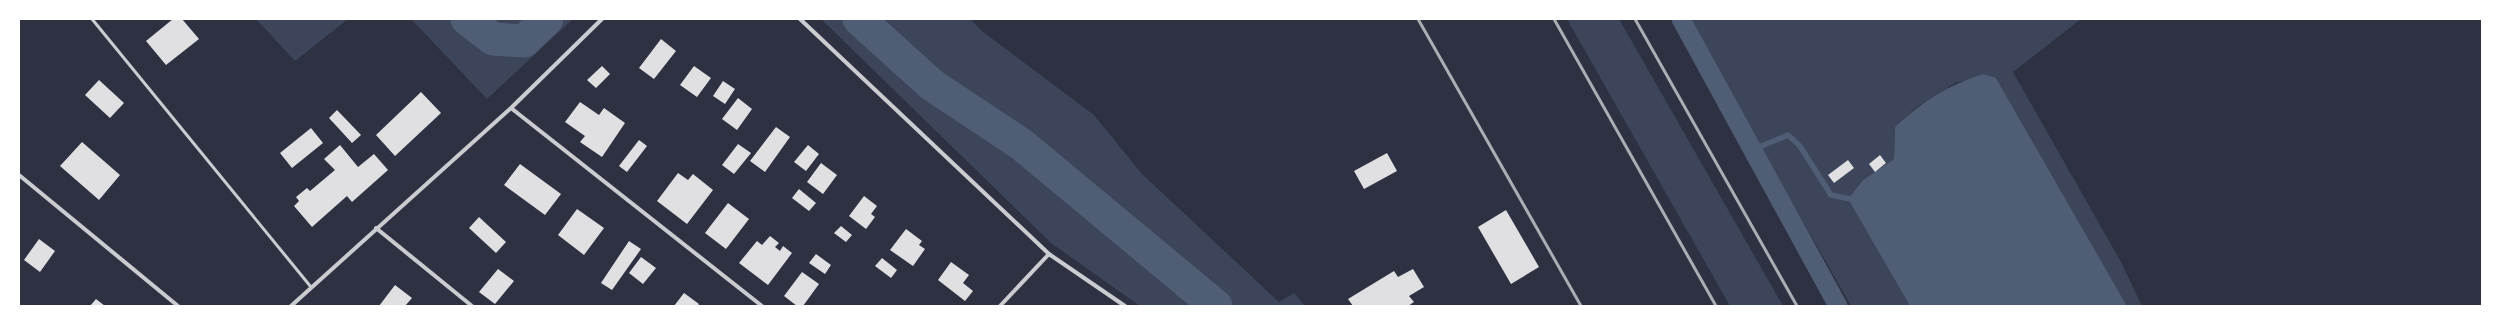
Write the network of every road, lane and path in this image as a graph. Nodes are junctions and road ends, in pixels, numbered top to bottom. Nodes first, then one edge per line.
1 (92, 19) edge
2 (602, 19) edge
3 (800, 19) edge
4 (511, 108) junction
5 (19, 174) edge
6 (376, 228) junction
7 (1049, 254) junction
8 (311, 287) junction
9 (178, 306) edge
10 (291, 306) edge
11 (472, 306) edge
12 (762, 306) edge
13 (1000, 306) edge
14 (1125, 306) edge

1 - 8 lane
2 - 4 street
3 - 7 street
4 - 6 street
4 - 12 street
5 - 9 street
6 - 8 street
6 - 11 street
7 - 13 street
7 - 14 street
8 - 10 street

